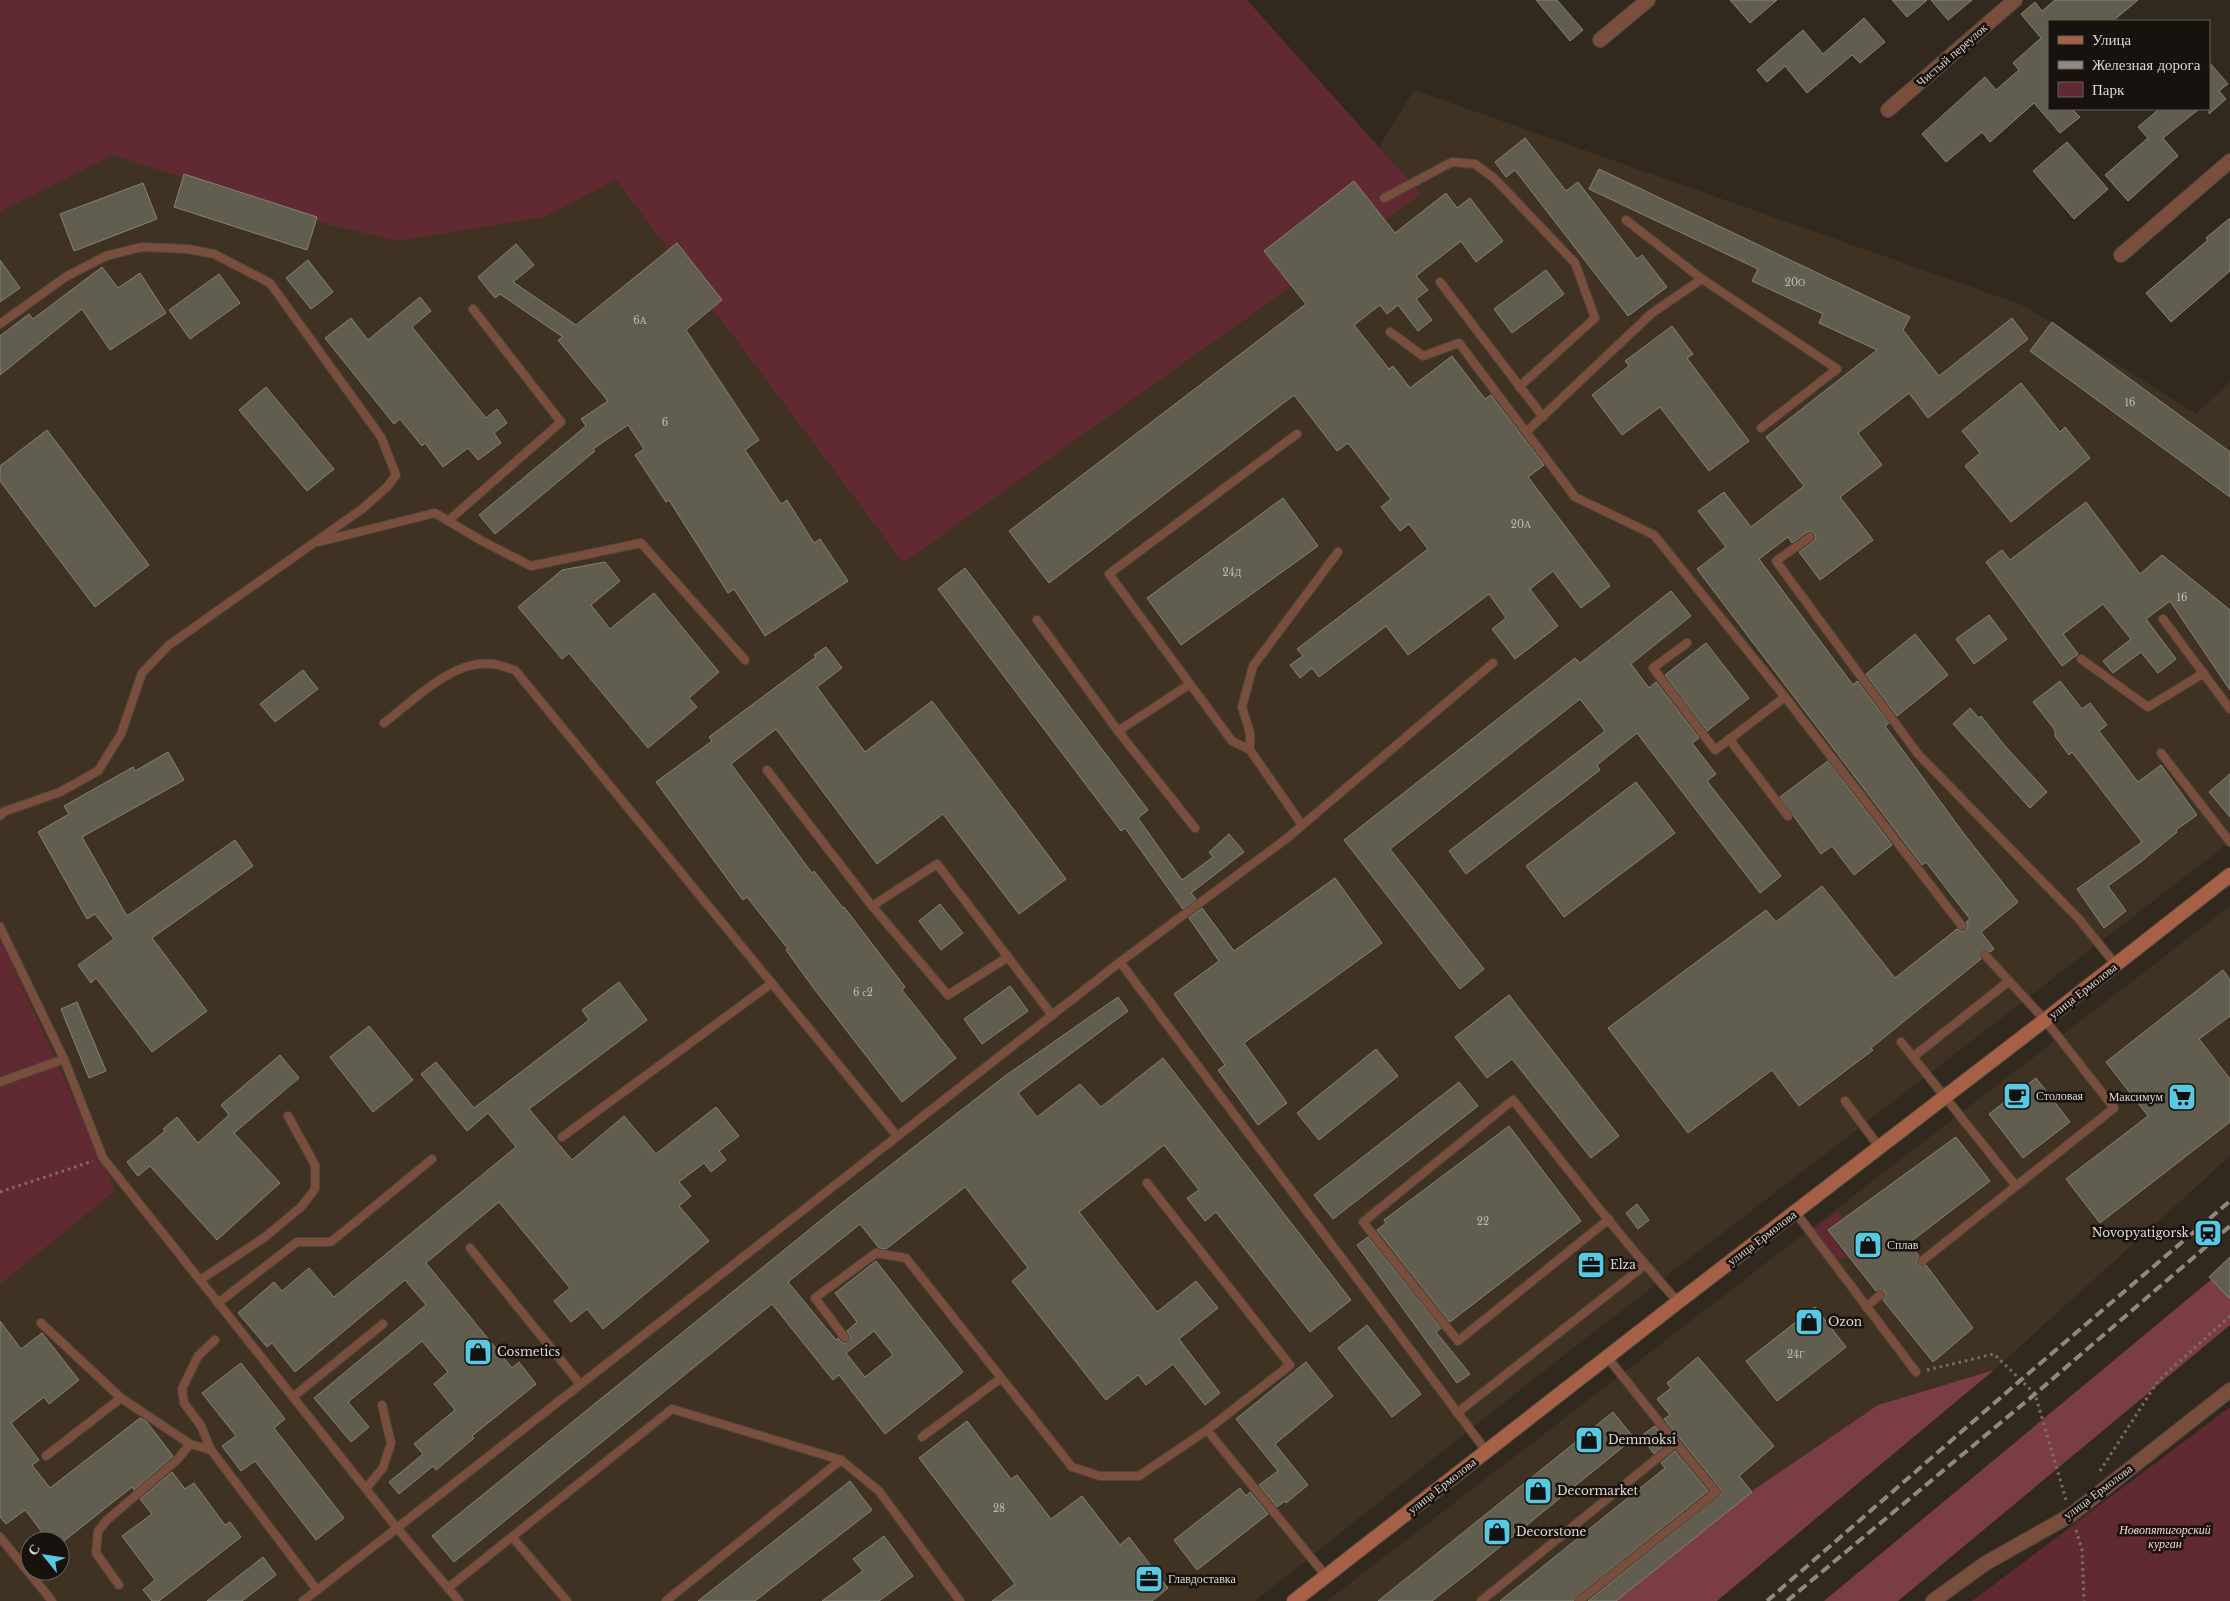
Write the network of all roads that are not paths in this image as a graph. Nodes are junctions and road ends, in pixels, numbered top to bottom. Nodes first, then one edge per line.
1 (1648, 0) edge
2 (2015, 0) edge
3 (1600, 40) dead end
4 (1888, 110) dead end
5 (2230, 161) edge
6 (1384, 198) dead end
7 (1626, 220) dead end
8 (2121, 254) dead end
9 (1702, 279) junction
10 (1440, 282) dead end
11 (473, 309) dead end
12 (0, 324) edge
13 (1390, 332) dead end
14 (1519, 387) junction
15 (1543, 417) junction
16 (1761, 428) dead end
17 (1526, 432) junction
18 (1297, 434) dead end
19 (448, 521) junction
20 (1810, 537) dead end
21 (314, 543) junction
22 (1338, 552) dead end
23 (2163, 619) dead end
24 (1036, 620) dead end
25 (1686, 642) dead end
26 (2082, 659) dead end
27 (745, 660) dead end
28 (1493, 663) dead end
29 (2204, 673) junction
30 (1190, 684) junction
31 (1785, 697) junction
32 (2230, 709) edge
33 (384, 723) dead end
34 (1118, 731) junction
35 (1729, 739) junction
36 (1250, 750) junction
37 (2161, 753) dead end
38 (767, 770) dead end
39 (0, 816) edge
40 (1788, 816) dead end
41 (1302, 825) junction
42 (1195, 828) dead end
43 (2230, 842) edge
44 (2230, 875) edge
45 (872, 906) junction
46 (1962, 926) dead end
47 (0, 927) edge
48 (1985, 955) dead end
49 (1008, 957) junction
50 (1120, 962) junction
51 (2116, 965) junction
52 (2009, 981) junction
53 (772, 983) junction
54 (1052, 1015) junction
55 (2045, 1020) junction
56 (1901, 1042) dead end
57 (1913, 1057) junction
58 (64, 1059) junction
59 (0, 1082) edge
60 (1944, 1098) junction
61 (1845, 1101) dead end
62 (288, 1116) dead end
63 (897, 1136) junction
64 (562, 1137) dead end
65 (1880, 1148) junction
66 (432, 1159) dead end
67 (1147, 1183) dead end
68 (2016, 1186) junction
69 (1796, 1213) junction
70 (1609, 1219) junction
71 (470, 1248) dead end
72 (1922, 1261) dead end
73 (1645, 1265) junction
74 (200, 1280) junction
75 (1880, 1296) dead end
76 (218, 1302) junction
77 (1678, 1302) junction
78 (1866, 1306) junction
79 (41, 1322) dead end
80 (382, 1324) dead end
81 (845, 1338) dead end
82 (215, 1340) dead end
83 (1607, 1357) junction
84 (1916, 1372) road end
85 (1001, 1378) junction
86 (580, 1384) junction
87 (2230, 1390) edge
88 (293, 1397) junction
89 (121, 1398) junction
90 (382, 1405) dead end
91 (1457, 1413) junction
92 (1207, 1430) junction
93 (922, 1437) dead end
94 (1676, 1443) junction
95 (190, 1444) junction
96 (211, 1450) junction
97 (1487, 1452) junction
98 (46, 1456) dead end
99 (841, 1460) junction
100 (366, 1488) junction
101 (397, 1528) junction
102 (0, 1537) edge
103 (513, 1538) junction
104 (1326, 1576) junction
105 (119, 1584) dead end
106 (448, 1588) junction
107 (317, 1590) junction
108 (52, 1601) edge
109 (303, 1601) edge
110 (459, 1601) edge
111 (567, 1601) edge
112 (666, 1601) edge
113 (960, 1601) edge
114 (1294, 1601) edge
115 (1481, 1601) edge
116 (1579, 1601) edge
117 (1934, 1601) edge

1 - 3 street
2 - 4 street, Чистый переулок
5 - 8 street
6 - 14 lane
7 - 9 lane
9 - 15 lane
9 - 16 lane
10 - 14 lane
11 - 19 lane
12 - 21 lane
13 - 17 lane
14 - 15 lane
15 - 17 lane
17 - 31 lane
18 - 30 lane
19 - 21 lane
19 - 27 lane
20 - 51 lane
21 - 39 lane
22 - 36 lane
23 - 29 lane
24 - 34 lane
25 - 35 lane
26 - 29 lane
28 - 41 lane
29 - 32 lane
30 - 34 lane
30 - 36 lane
31 - 35 lane
31 - 46 lane
33 - 53 lane
34 - 42 lane
35 - 40 lane
36 - 41 lane
37 - 43 lane
38 - 45 lane
41 - 50 lane
44 - 51 main road, улица Ермолова
45 - 49 lane
45 - 49 lane
47 - 58 lane
48 - 52 lane
49 - 54 lane
50 - 54 lane
50 - 91 lane
51 - 55 main road, улица Ермолова
52 - 55 lane
52 - 57 lane
53 - 63 lane
53 - 64 lane
54 - 63 lane
55 - 60 main road, улица Ермолова
55 - 68 lane
56 - 57 lane
57 - 60 lane
58 - 59 lane
58 - 74 lane
60 - 65 main road, улица Ермолова
60 - 68 lane
61 - 65 lane
62 - 74 lane
63 - 86 lane
65 - 69 main road, улица Ермолова
66 - 76 lane
67 - 92 lane
68 - 72 lane
69 - 77 main road, улица Ермолова
69 - 78 lane
70 - 70 lane
70 - 73 lane
71 - 86 lane
73 - 77 lane
73 - 91 lane
74 - 76 lane
75 - 78 lane
76 - 88 lane
77 - 83 main road, улица Ермолова
78 - 84 lane
79 - 89 lane
80 - 88 lane
81 - 85 lane
82 - 96 lane
83 - 94 lane
83 - 97 main road, улица Ермолова
85 - 92 lane
85 - 93 lane
86 - 101 lane
87 - 117 street, улица Ермолова
88 - 100 lane
89 - 95 lane
89 - 98 lane
90 - 100 lane
91 - 97 lane
92 - 104 lane
94 - 115 lane
94 - 116 lane
95 - 96 lane
95 - 105 lane
96 - 107 lane
97 - 104 main road, улица Ермолова
99 - 103 lane
99 - 112 lane
99 - 113 lane
100 - 101 lane
101 - 106 lane
101 - 107 lane
102 - 108 lane
103 - 106 lane
103 - 111 lane
104 - 114 main road, улица Ермолова
106 - 110 lane
107 - 109 lane

